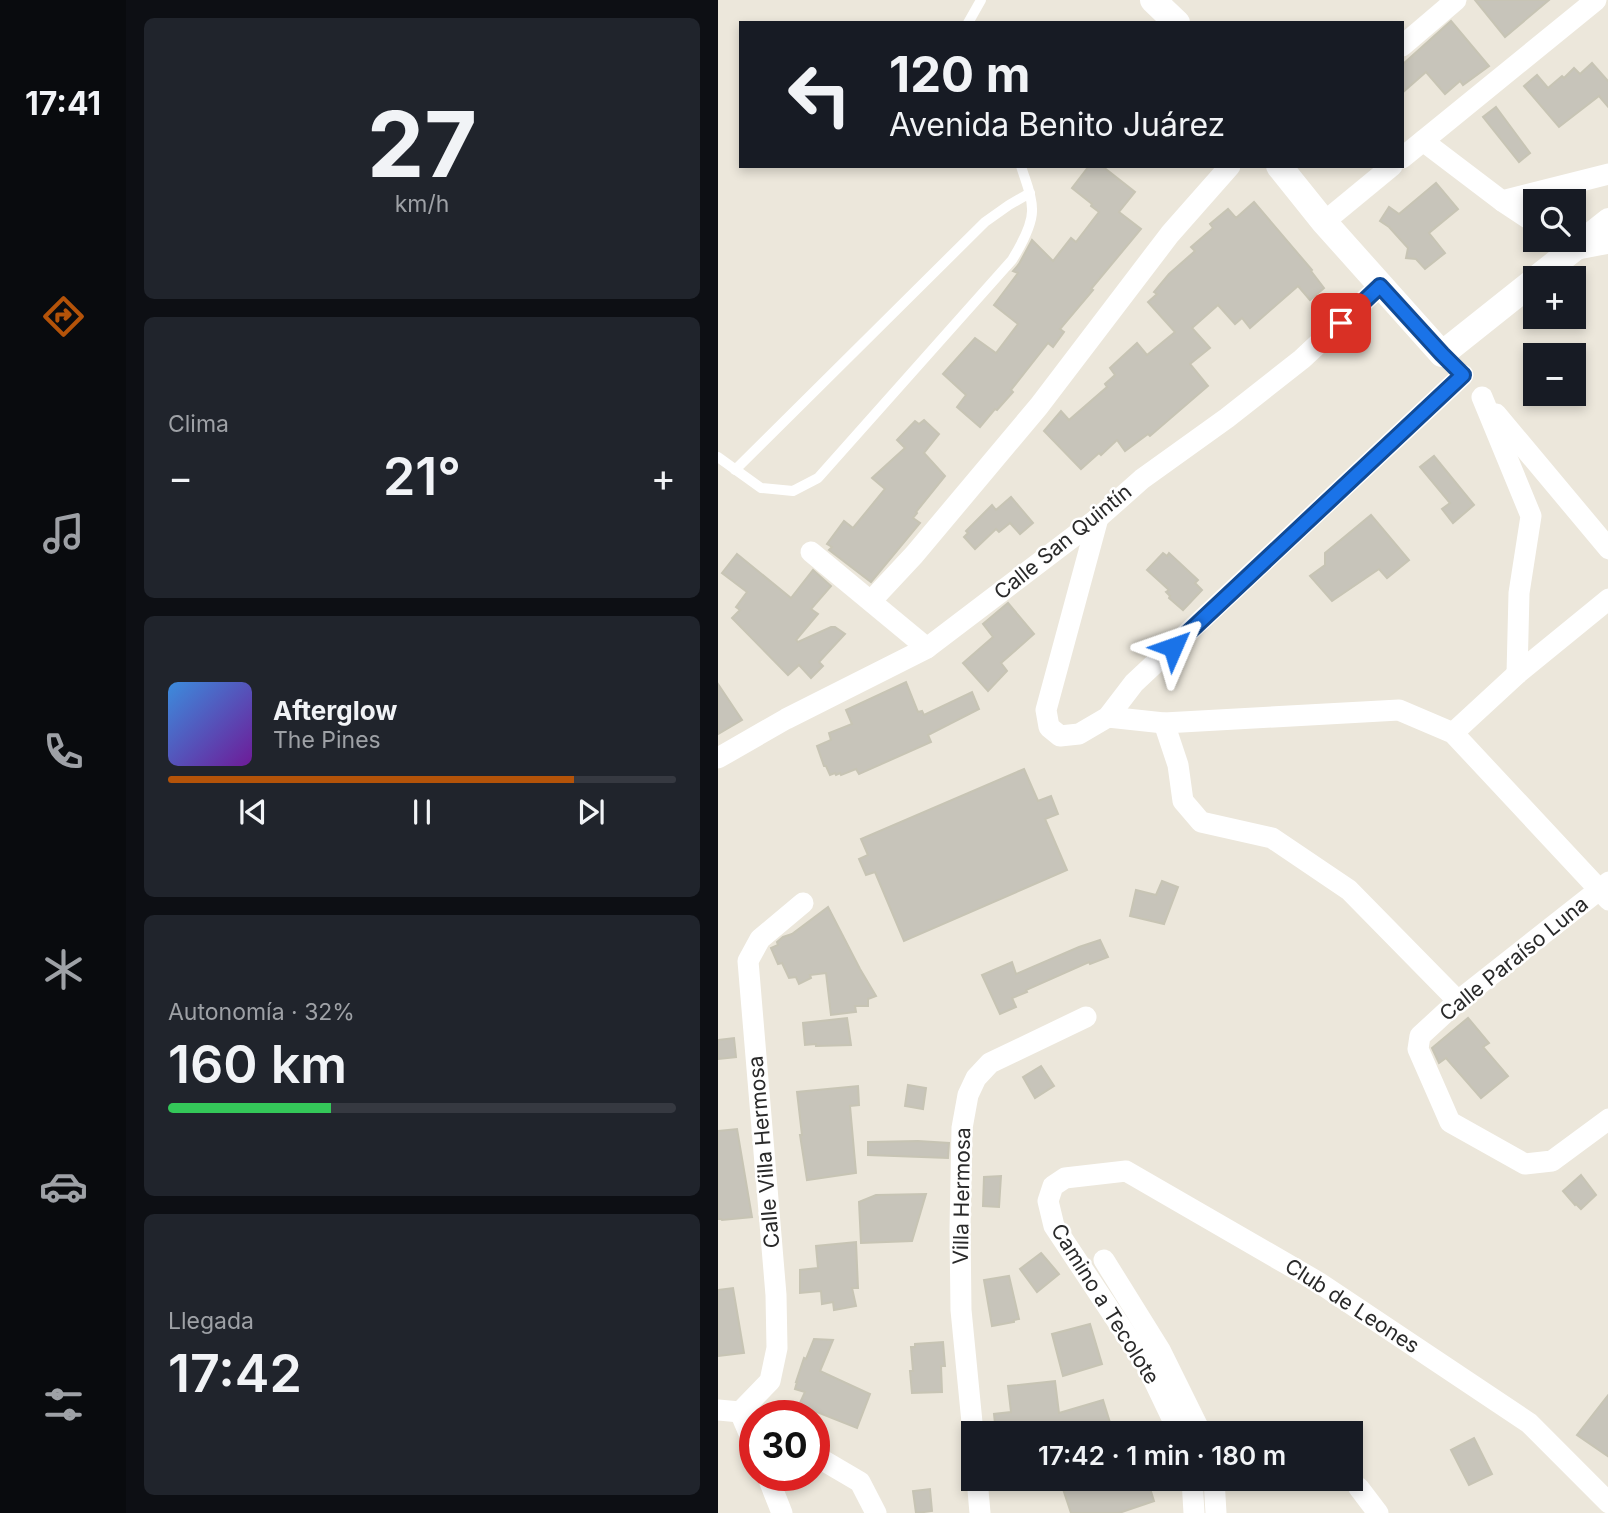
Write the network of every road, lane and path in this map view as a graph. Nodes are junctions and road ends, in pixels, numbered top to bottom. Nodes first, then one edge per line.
1 (981, 0) edge
2 (1153, 0) edge
3 (1456, 0) edge
4 (1596, 0) edge
5 (969, 21) edge
6 (1175, 21) edge
7 (1404, 44) edge
8 (1423, 141) junction
9 (1404, 156) edge
10 (1022, 168) edge
11 (1228, 168) edge
12 (1281, 168) edge
13 (1390, 168) edge
14 (1609, 174) edge
15 (1030, 193) junction
16 (1502, 201) junction
17 (1523, 215) edge
18 (1609, 221) edge
19 (1324, 222) junction
20 (1586, 234) edge
21 (1609, 243) edge
22 (1586, 244) edge
23 (1560, 252) edge
24 (1547, 266) edge
25 (1380, 286) junction
26 (1523, 289) edge
27 (1442, 354) junction
28 (1463, 375) junction
29 (1482, 397) junction
30 (718, 457) edge
31 (735, 470) junction
32 (1098, 518) junction
33 (1609, 549) edge
34 (811, 552) dead end
35 (1609, 599) edge
36 (871, 601) junction
37 (927, 648) junction
38 (1517, 674) junction
39 (1108, 717) junction
40 (1164, 723) junction
41 (1453, 733) junction
42 (718, 758) edge
43 (1605, 891) edge
44 (803, 903) dead end
45 (1458, 1001) junction
46 (1086, 1017) dead end
47 (1609, 1119) edge
48 (1065, 1178) joint
49 (1104, 1260) dead end
50 (758, 1400) edge
51 (718, 1410) edge
52 (739, 1414) edge
53 (972, 1421) edge
54 (1173, 1421) edge
55 (1195, 1421) edge
56 (830, 1464) edge
57 (773, 1491) edge
58 (978, 1491) edge
59 (1193, 1491) edge
60 (1215, 1491) edge
61 (1361, 1491) edge
62 (1609, 1503) edge
63 (782, 1513) edge
64 (876, 1513) edge
65 (980, 1513) edge
66 (1194, 1513) edge
67 (1216, 1513) edge
68 (1378, 1513) edge

1 - 5 lane
2 - 6 street
3 - 7 street
4 - 8 street
8 - 9 street
8 - 16 street
10 - 15 lane
11 - 36 street
12 - 19 street
13 - 19 street
14 - 16 street
15 - 31 lane
15 - 31 lane
16 - 17 street
18 - 20 street
19 - 25 street
21 - 22 street
23 - 24 street
25 - 27 street
25 - 32 street, Calle San Quintín
26 - 27 street
27 - 28 street
28 - 29 street
28 - 39 street
29 - 33 street
29 - 38 street
30 - 31 lane
32 - 37 street, Calle San Quintín
32 - 39 street
34 - 36 street
35 - 38 street
36 - 37 street
37 - 42 street, Calle San Quintín
38 - 41 street
39 - 40 street
40 - 41 street
40 - 45 street
41 - 43 street
43 - 45 street, Calle Paraíso Luna
44 - 50 street, Calle Villa Hermosa
45 - 47 street, Calle Paraíso Luna
46 - 53 street, Villa Hermosa
48 - 54 street, Camino a Tecolote
48 - 62 street, Club de Leones
49 - 55 street
51 - 52 street
56 - 64 street
57 - 63 street
58 - 65 street
59 - 66 street
60 - 67 street
61 - 68 street

